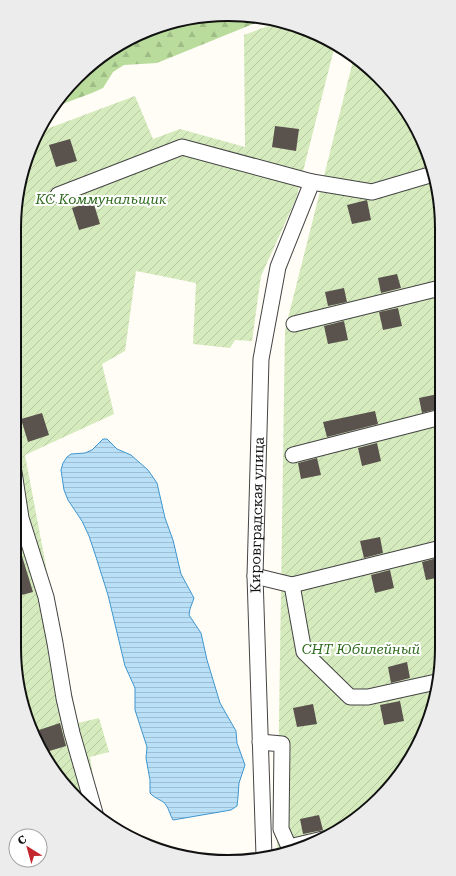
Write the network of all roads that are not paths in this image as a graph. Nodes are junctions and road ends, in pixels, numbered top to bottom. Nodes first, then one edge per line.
1 (428, 175) edge
2 (312, 182) junction
3 (58, 194) dead end
4 (435, 289) edge
5 (294, 324) dead end
6 (435, 419) edge
7 (293, 455) dead end
8 (21, 518) edge
9 (435, 549) edge
10 (255, 576) junction
11 (292, 585) junction
12 (432, 683) edge
13 (260, 742) junction
14 (93, 804) edge
15 (289, 846) edge
16 (264, 852) edge

1 - 2 street
2 - 3 street
2 - 10 street, Кировградская улица
4 - 5 street
6 - 7 street
8 - 14 street
9 - 11 street
10 - 11 street
10 - 13 street, Кировградская улица
11 - 12 street
13 - 15 street
13 - 16 street, Кировградская улица

